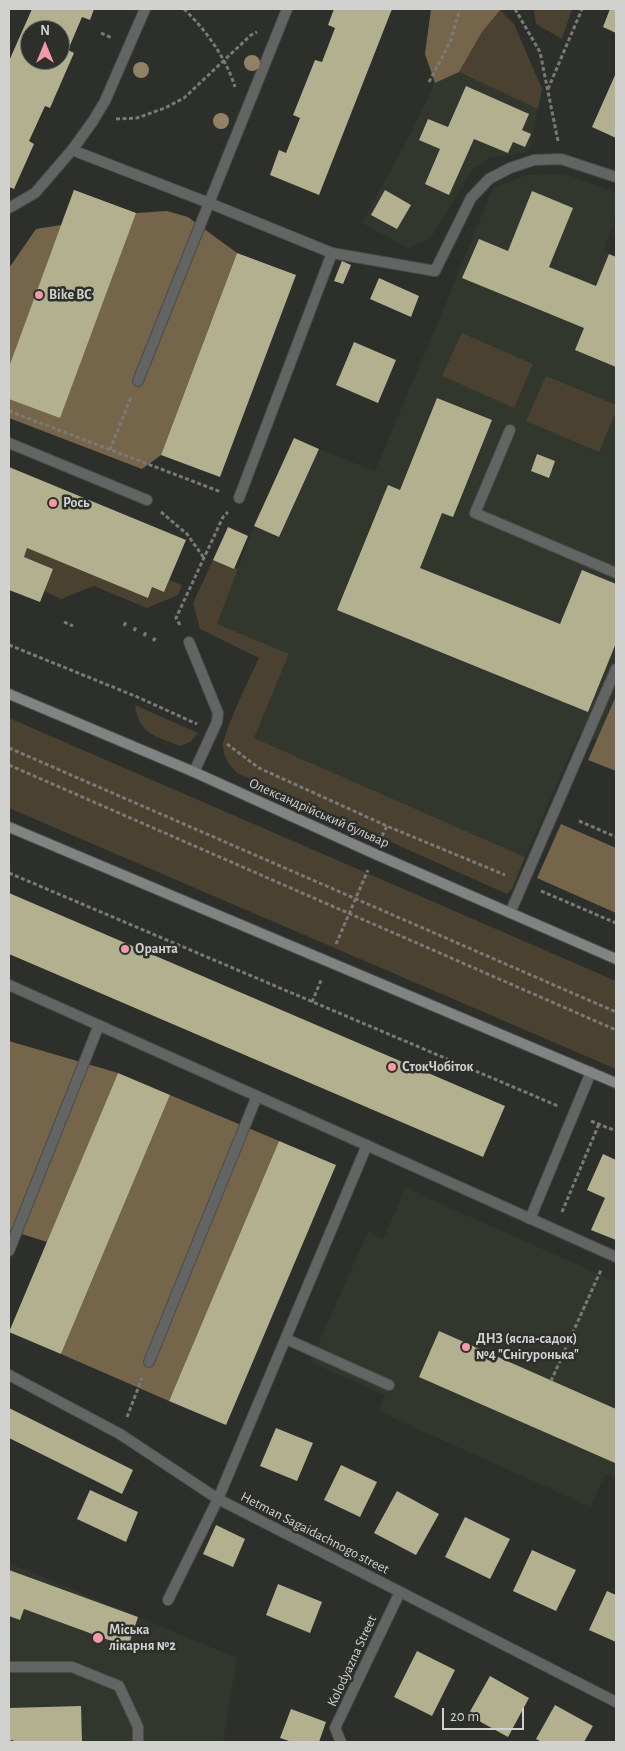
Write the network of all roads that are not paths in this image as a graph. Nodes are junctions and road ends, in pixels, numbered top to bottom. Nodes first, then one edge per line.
1 (145, 9) edge
2 (287, 9) edge
3 (72, 150) junction
4 (616, 177) edge
5 (209, 203) junction
6 (9, 208) edge
7 (332, 252) junction
8 (138, 381) road end
9 (510, 430) dead end
10 (9, 443) edge
11 (238, 498) road end
12 (147, 500) road end
13 (616, 573) edge
14 (189, 642) dead end
15 (616, 669) edge
16 (9, 694) edge
17 (194, 772) junction
18 (9, 827) edge
19 (510, 913) junction
20 (616, 959) edge
21 (9, 984) edge
22 (98, 1025) junction
23 (591, 1072) junction
24 (616, 1083) edge
25 (257, 1096) junction
26 (367, 1145) junction
27 (530, 1219) junction
28 (9, 1251) edge
29 (612, 1256) edge
30 (286, 1339) junction
31 (149, 1362) road end
32 (9, 1375) edge
33 (389, 1385) dead end
34 (218, 1499) junction
35 (400, 1592) junction
36 (168, 1600) dead end
37 (9, 1667) edge
38 (616, 1702) edge
39 (138, 1742) edge
40 (341, 1742) edge

1 - 3 street
2 - 5 street
3 - 5 street
3 - 6 street
4 - 7 street
5 - 7 street
5 - 8 street
7 - 11 street
9 - 13 street
10 - 12 street
14 - 17 street
15 - 19 street
16 - 17 main road, Олександрійський бульвар
17 - 19 main road, Олександрійський бульвар
18 - 23 main road
19 - 20 main road, Олександрійський бульвар
21 - 22 street
22 - 25 street
22 - 28 street
23 - 24 main road
23 - 27 street
25 - 26 street
25 - 31 street
26 - 27 street
26 - 30 street
27 - 29 street
30 - 33 street
30 - 34 street
32 - 34 street, Hetman Sagaidachnogo street
34 - 35 street, Hetman Sagaidachnogo street
34 - 36 street
35 - 38 street, Hetman Sagaidachnogo street
35 - 40 street, Kolodyazna Street
37 - 39 street

